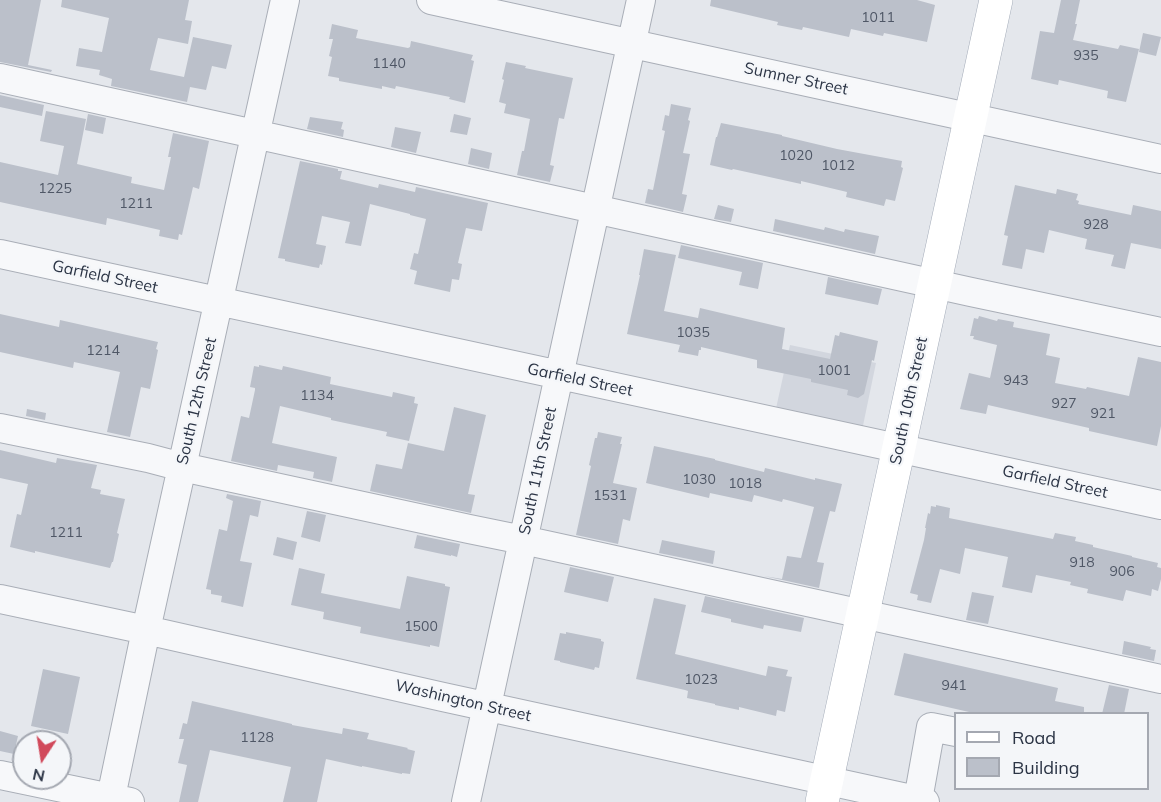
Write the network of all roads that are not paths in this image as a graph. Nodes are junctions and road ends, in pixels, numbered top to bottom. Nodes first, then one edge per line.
1 (285, 0) edge
2 (431, 0) edge
3 (641, 0) edge
4 (996, 0) edge
5 (632, 44) junction
6 (0, 78) edge
7 (970, 117) junction
8 (255, 135) junction
9 (1161, 159) edge
10 (595, 209) junction
11 (0, 254) edge
12 (934, 283) junction
13 (219, 301) junction
14 (1161, 332) edge
15 (559, 375) junction
16 (0, 428) edge
17 (899, 449) junction
18 (182, 466) junction
19 (1161, 505) edge
20 (523, 540) junction
21 (0, 600) edge
22 (863, 614) junction
23 (147, 630) junction
24 (1161, 679) edge
25 (487, 707) junction
26 (934, 728) edge
27 (0, 775) edge
28 (824, 791) edge
29 (117, 801) edge
30 (922, 801) edge
31 (466, 802) edge

1 - 8 street, South 12th Street
2 - 5 street, Sumner Street
3 - 5 street, South 11th Street
4 - 7 main road, South 10th Street
5 - 7 street, Sumner Street
5 - 10 street, South 11th Street
6 - 8 street
7 - 9 street, Sumner Street
7 - 12 main road, South 10th Street
8 - 10 street
8 - 13 street, South 12th Street
10 - 12 street
10 - 15 street, South 11th Street
11 - 13 street, Garfield Street
12 - 14 street
12 - 17 main road, South 10th Street
13 - 15 street, Garfield Street
13 - 18 street, South 12th Street
15 - 17 street, Garfield Street
15 - 20 street, South 11th Street
16 - 18 street
17 - 19 street, Garfield Street
17 - 22 main road, South 10th Street
18 - 20 street
18 - 23 street, South 12th Street
20 - 22 street
20 - 25 street, South 11th Street
21 - 23 street, Washington Street
22 - 24 street
22 - 28 main road, South 10th Street
23 - 25 street, Washington Street
23 - 29 street, South 12th Street
25 - 28 street, Washington Street
25 - 31 street, South 11th Street
26 - 30 street
27 - 29 street
28 - 30 street, Washington Street

